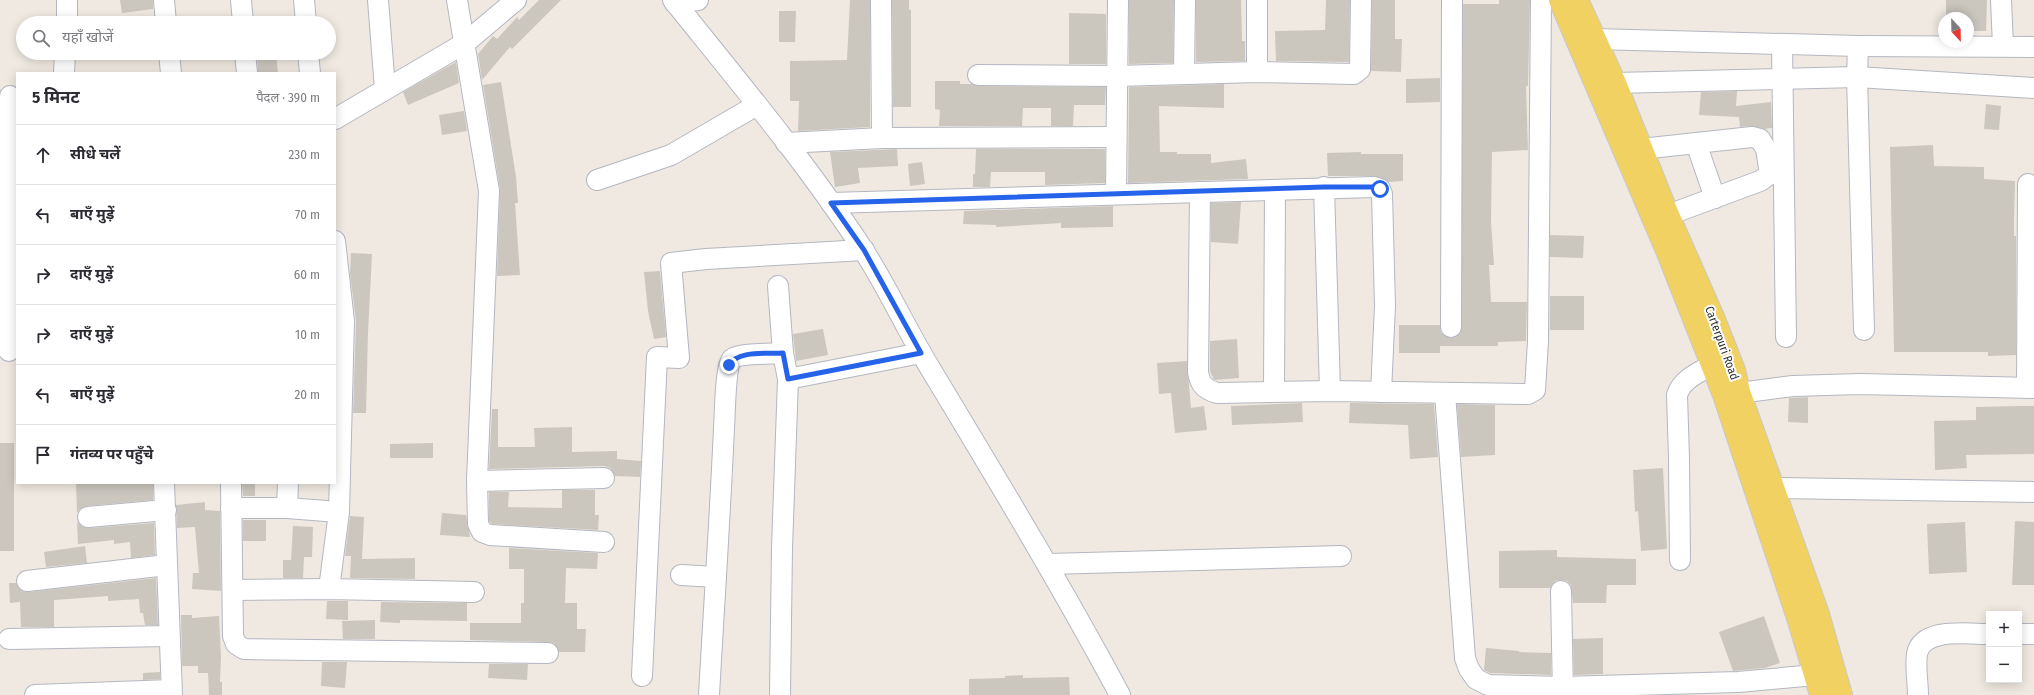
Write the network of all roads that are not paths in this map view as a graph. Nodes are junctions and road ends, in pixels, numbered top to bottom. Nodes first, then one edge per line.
1 (67, 0) edge
2 (164, 0) edge
3 (241, 0) edge
4 (304, 0) edge
5 (378, 0) edge
6 (457, 0) edge
7 (516, 0) edge
8 (698, 0) edge
9 (880, 0) edge
10 (1118, 0) edge
11 (1185, 0) edge
12 (1257, 0) edge
13 (1361, 0) edge
14 (1452, 0) edge
15 (1541, 0) edge
16 (1560, 0) edge
17 (1577, 0) edge
18 (2001, 0) edge
19 (674, 1) edge
20 (67, 16) edge
21 (165, 16) edge
22 (242, 16) edge
23 (305, 16) edge
24 (1587, 42) junction
25 (465, 43) junction
26 (1782, 44) junction
27 (1858, 46) junction
28 (2003, 46) junction
29 (2034, 47) edge
30 (65, 60) edge
31 (170, 60) edge
32 (246, 60) edge
33 (309, 60) edge
34 (64, 72) edge
35 (171, 72) edge
36 (247, 72) edge
37 (310, 72) edge
38 (1257, 72) junction
39 (1184, 74) junction
40 (978, 75) dead end
41 (1116, 76) junction
42 (1857, 77) junction
43 (1782, 79) junction
44 (1615, 83) junction
45 (2033, 85) edge
46 (385, 90) junction
47 (10, 96) dead end
48 (757, 105) junction
49 (336, 118) edge
50 (1116, 137) junction
51 (882, 138) junction
52 (786, 143) junction
53 (1696, 143) junction
54 (1642, 149) junction
55 (597, 180) dead end
56 (2028, 184) dead end
57 (1324, 187) junction
58 (1275, 190) junction
59 (1200, 192) junction
60 (1116, 194) junction
61 (1715, 198) junction
62 (831, 203) junction
63 (1668, 215) junction
64 (336, 250) edge
65 (864, 250) junction
66 (778, 286) dead end
67 (1451, 327) dead end
68 (1864, 330) dead end
69 (1786, 337) dead end
70 (9, 351) edge
71 (783, 353) junction
72 (921, 353) junction
73 (1712, 365) junction
74 (788, 379) junction
75 (2030, 388) edge
76 (1274, 391) junction
77 (1330, 391) junction
78 (1381, 392) junction
79 (1445, 394) junction
80 (1732, 394) junction
81 (604, 478) dead end
82 (477, 481) junction
83 (164, 484) edge
84 (231, 484) edge
85 (288, 484) edge
86 (1765, 491) junction
87 (2034, 492) edge
88 (231, 508) junction
89 (287, 508) junction
90 (166, 510) junction
91 (339, 512) junction
92 (88, 517) dead end
93 (604, 542) dead end
94 (1341, 556) dead end
95 (1680, 560) dead end
96 (1048, 564) junction
97 (166, 565) junction
98 (681, 575) dead end
99 (716, 577) junction
100 (26, 581) dead end
101 (329, 589) junction
102 (233, 590) junction
103 (1561, 591) dead end
104 (474, 592) dead end
105 (1986, 634) edge
106 (2022, 634) edge
107 (2034, 634) edge
108 (169, 636) junction
109 (9, 639) dead end
110 (548, 653) dead end
111 (642, 676) dead end
112 (1818, 685) edge
113 (1839, 687) edge
114 (1739, 688) edge
115 (1651, 690) edge
116 (1563, 691) edge
117 (171, 693) edge
118 (35, 695) edge
119 (709, 695) edge
120 (780, 695) edge
121 (1120, 695) edge
122 (1918, 695) edge

1 - 20 street
2 - 21 street
3 - 22 street
4 - 23 street
5 - 46 street
6 - 25 street
7 - 25 street
8 - 19 street
9 - 51 street
10 - 41 street
11 - 39 street
12 - 38 street
13 - 38 street
14 - 67 street
15 - 79 street
16 - 24 main road, Carterpuri Road
17 - 24 main road, Carterpuri Road
18 - 28 street
19 - 48 street
24 - 26 street
24 - 44 main road, Carterpuri Road
24 - 73 main road, Carterpuri Road
25 - 46 street
25 - 82 street
26 - 27 street
26 - 43 street
27 - 28 street
27 - 42 street
28 - 29 street
30 - 34 street
31 - 35 street
32 - 36 street
33 - 37 street
38 - 39 street
39 - 41 street
40 - 41 street
41 - 50 street
42 - 43 street
42 - 45 street
42 - 68 street
43 - 44 street
43 - 69 street
44 - 54 main road, Carterpuri Road
46 - 49 street
47 - 70 street
48 - 52 street
48 - 55 street
50 - 51 street
50 - 60 street
51 - 52 street
52 - 62 street
53 - 54 street
53 - 61 street
53 - 61 street
54 - 63 main road, Carterpuri Road
56 - 75 street
57 - 58 street
57 - 77 street
57 - 78 street
58 - 59 street
58 - 76 street
59 - 60 street
59 - 76 street
60 - 62 street
61 - 63 street
62 - 65 street
63 - 80 main road, Carterpuri Road
64 - 91 street
65 - 72 street
65 - 111 street
66 - 71 street
71 - 74 street
71 - 99 street
72 - 74 street
72 - 96 street
73 - 80 main road, Carterpuri Road
73 - 95 street
74 - 120 street
75 - 80 street
76 - 77 street
77 - 78 street
78 - 79 street
79 - 116 street
80 - 86 main road, Carterpuri Road
81 - 82 street
82 - 93 street
83 - 90 street
84 - 88 street
85 - 89 street
86 - 87 street
86 - 112 main road, Carterpuri Road
86 - 113 main road, Carterpuri Road
88 - 89 street
88 - 102 street
89 - 91 street
90 - 92 street
90 - 97 street
91 - 101 street
94 - 96 street
96 - 121 street
97 - 100 street
97 - 108 street
98 - 99 street
99 - 119 street
101 - 102 street
101 - 104 street
102 - 110 street
103 - 116 street
105 - 122 street
106 - 107 street
108 - 109 street
108 - 117 street
112 - 113 street
112 - 114 street
114 - 115 street
115 - 116 street
117 - 118 street

